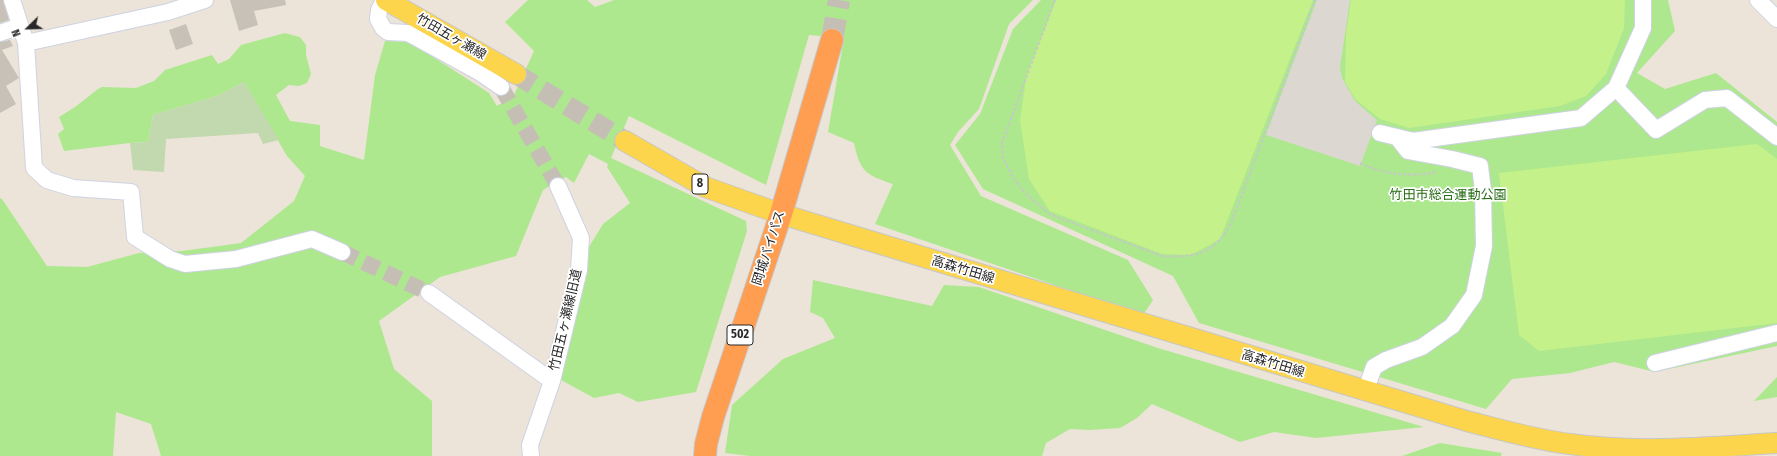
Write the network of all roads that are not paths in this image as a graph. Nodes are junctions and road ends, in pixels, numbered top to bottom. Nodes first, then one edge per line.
1 (12, 0) edge
2 (205, 0) edge
3 (385, 0) edge
4 (1643, 0) edge
5 (1758, 0) edge
6 (166, 6) edge
7 (1777, 19) edge
8 (20, 26) junction
9 (0, 34) edge
10 (832, 40) tunnel mouth
11 (26, 44) junction
12 (516, 74) tunnel mouth
13 (501, 87) tunnel mouth
14 (1616, 88) junction
15 (1380, 133) dead end
16 (1397, 137) junction
17 (1777, 137) edge
18 (625, 141) tunnel mouth
19 (558, 186) tunnel mouth
20 (781, 214) junction
21 (342, 252) tunnel mouth
22 (429, 293) tunnel mouth
23 (1777, 333) edge
24 (1655, 363) dead end
25 (552, 381) junction
26 (1364, 392) junction
27 (1777, 443) edge
28 (1663, 453) edge
29 (531, 456) edge
30 (705, 456) edge

1 - 8 street
2 - 6 street
3 - 12 main road, 竹田五ヶ瀬線
3 - 13 street
4 - 14 street
5 - 7 street
6 - 11 street
8 - 9 street
8 - 11 street
10 - 20 highway, 岡城バイパス / 502
11 - 21 street
14 - 16 street
14 - 17 street
15 - 16 street
16 - 26 street
18 - 20 main road, 8
19 - 25 street, 竹田五ヶ瀬線旧道
20 - 26 main road, 高森竹田線
20 - 30 highway, 岡城バイパス / 502
22 - 25 street
23 - 24 street
25 - 29 street, 竹田五ヶ瀬線旧道
26 - 28 main road, 高森竹田線
27 - 28 main road, 高森竹田線

